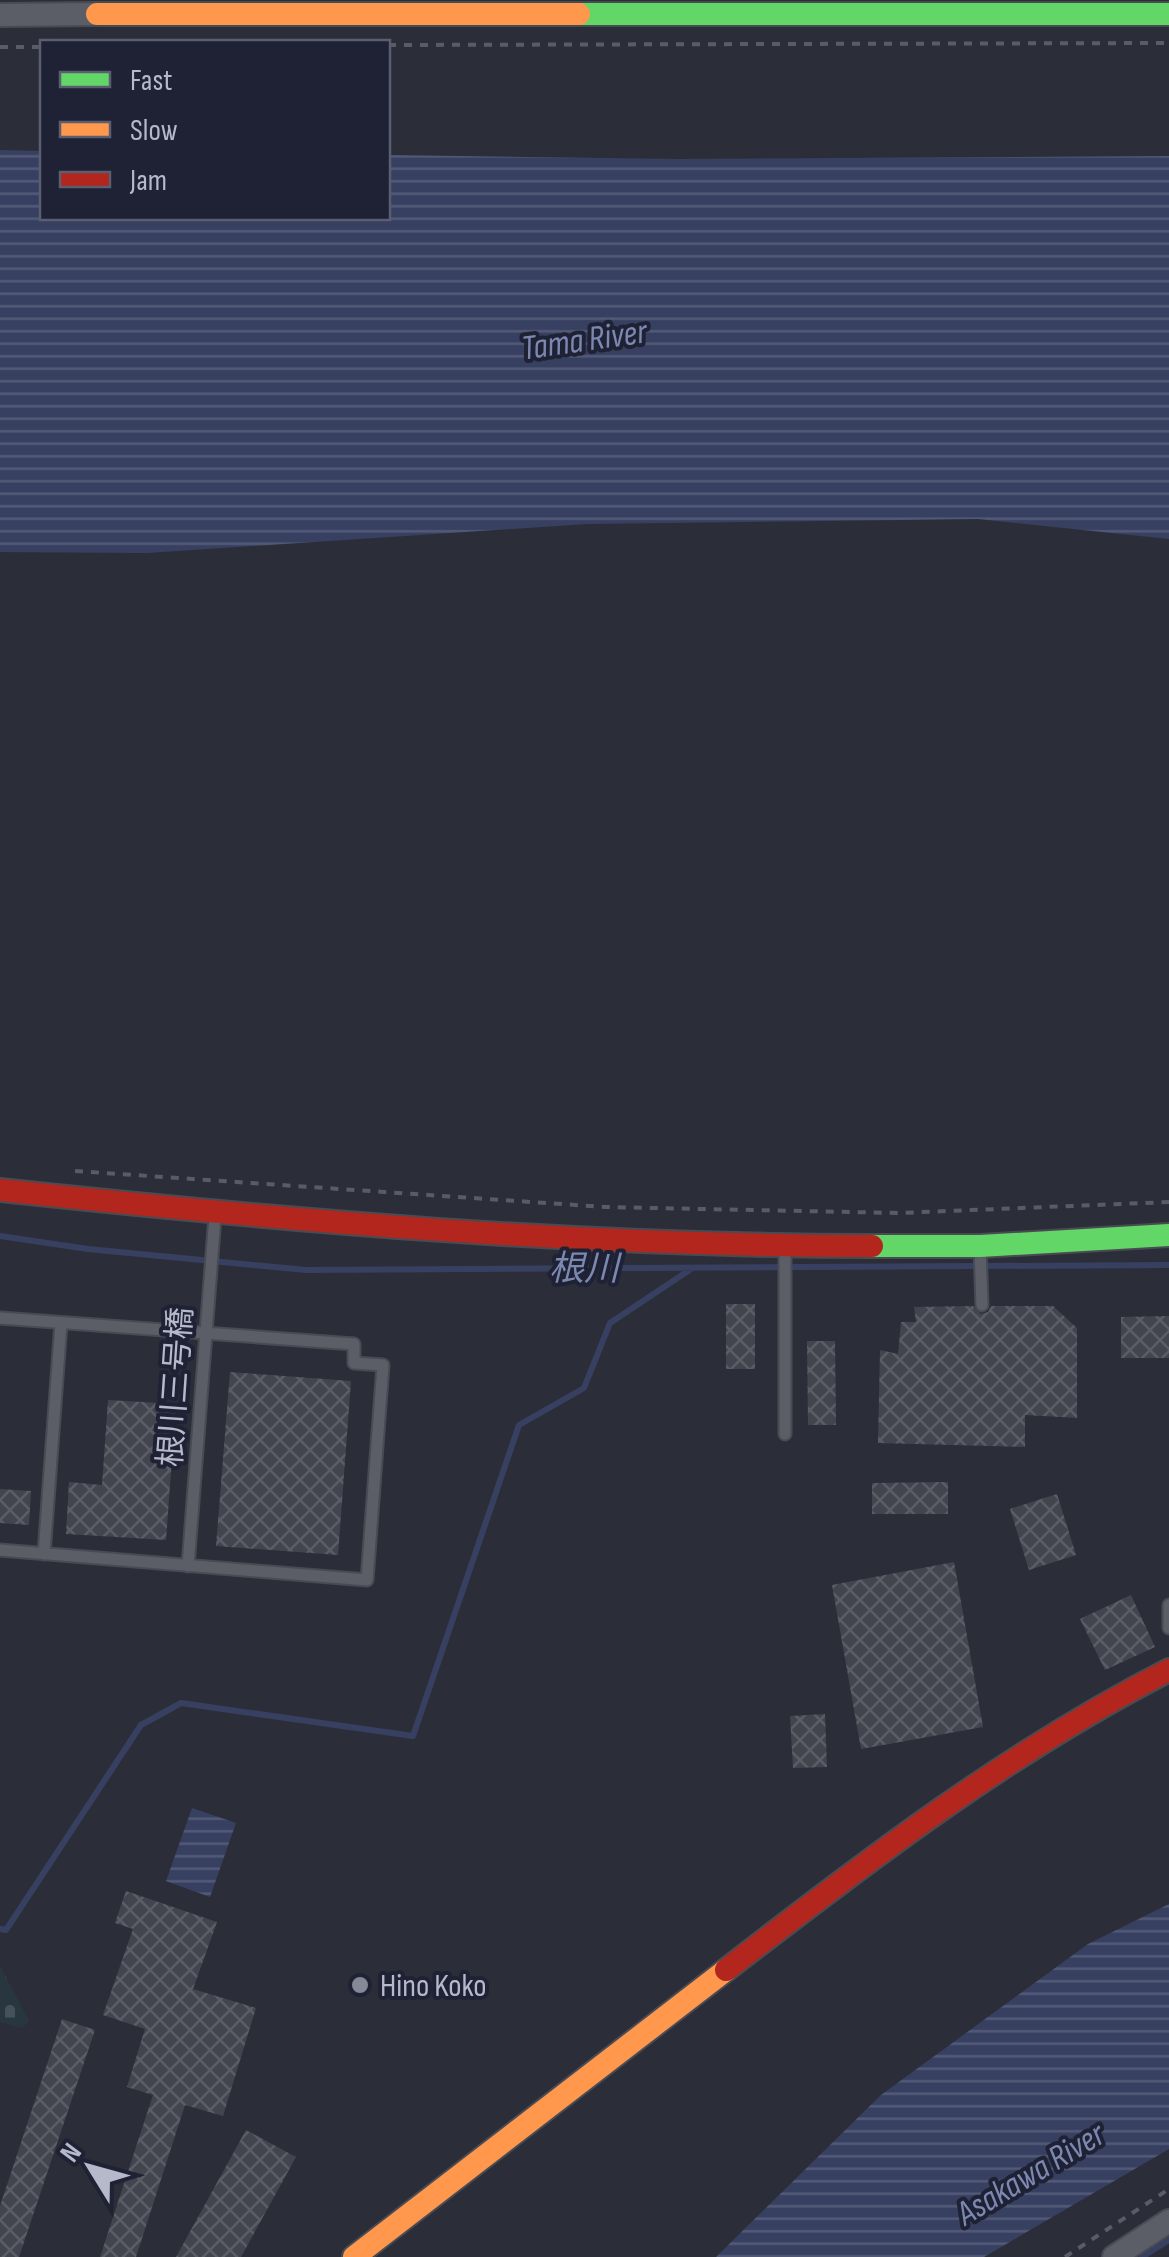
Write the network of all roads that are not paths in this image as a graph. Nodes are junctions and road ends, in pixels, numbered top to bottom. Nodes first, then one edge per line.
1 (527, 6) edge
2 (829, 6) edge
3 (965, 6) edge
4 (1169, 14) edge
5 (0, 15) edge
6 (0, 1190) edge
7 (215, 1213) junction
8 (1169, 1236) edge
9 (981, 1251) junction
10 (785, 1253) junction
11 (982, 1305) dead end
12 (0, 1318) edge
13 (61, 1322) junction
14 (206, 1333) junction
15 (785, 1434) dead end
16 (0, 1550) edge
17 (44, 1554) junction
18 (188, 1566) junction
19 (1169, 1605) edge
20 (1169, 1628) edge
21 (1169, 1670) edge
22 (1169, 2221) edge
23 (354, 2257) edge
24 (1114, 2257) edge

1 - 2 street
1 - 5 street
2 - 3 street
3 - 4 street
6 - 7 street
7 - 10 street
7 - 14 lane, 根川三号橋
8 - 9 street
9 - 10 street
9 - 11 lane
10 - 15 lane
12 - 13 lane
13 - 14 lane
13 - 17 lane
14 - 18 lane, 根川三号橋
14 - 18 lane
16 - 17 lane
17 - 18 lane
19 - 20 lane
21 - 23 street
22 - 24 street

